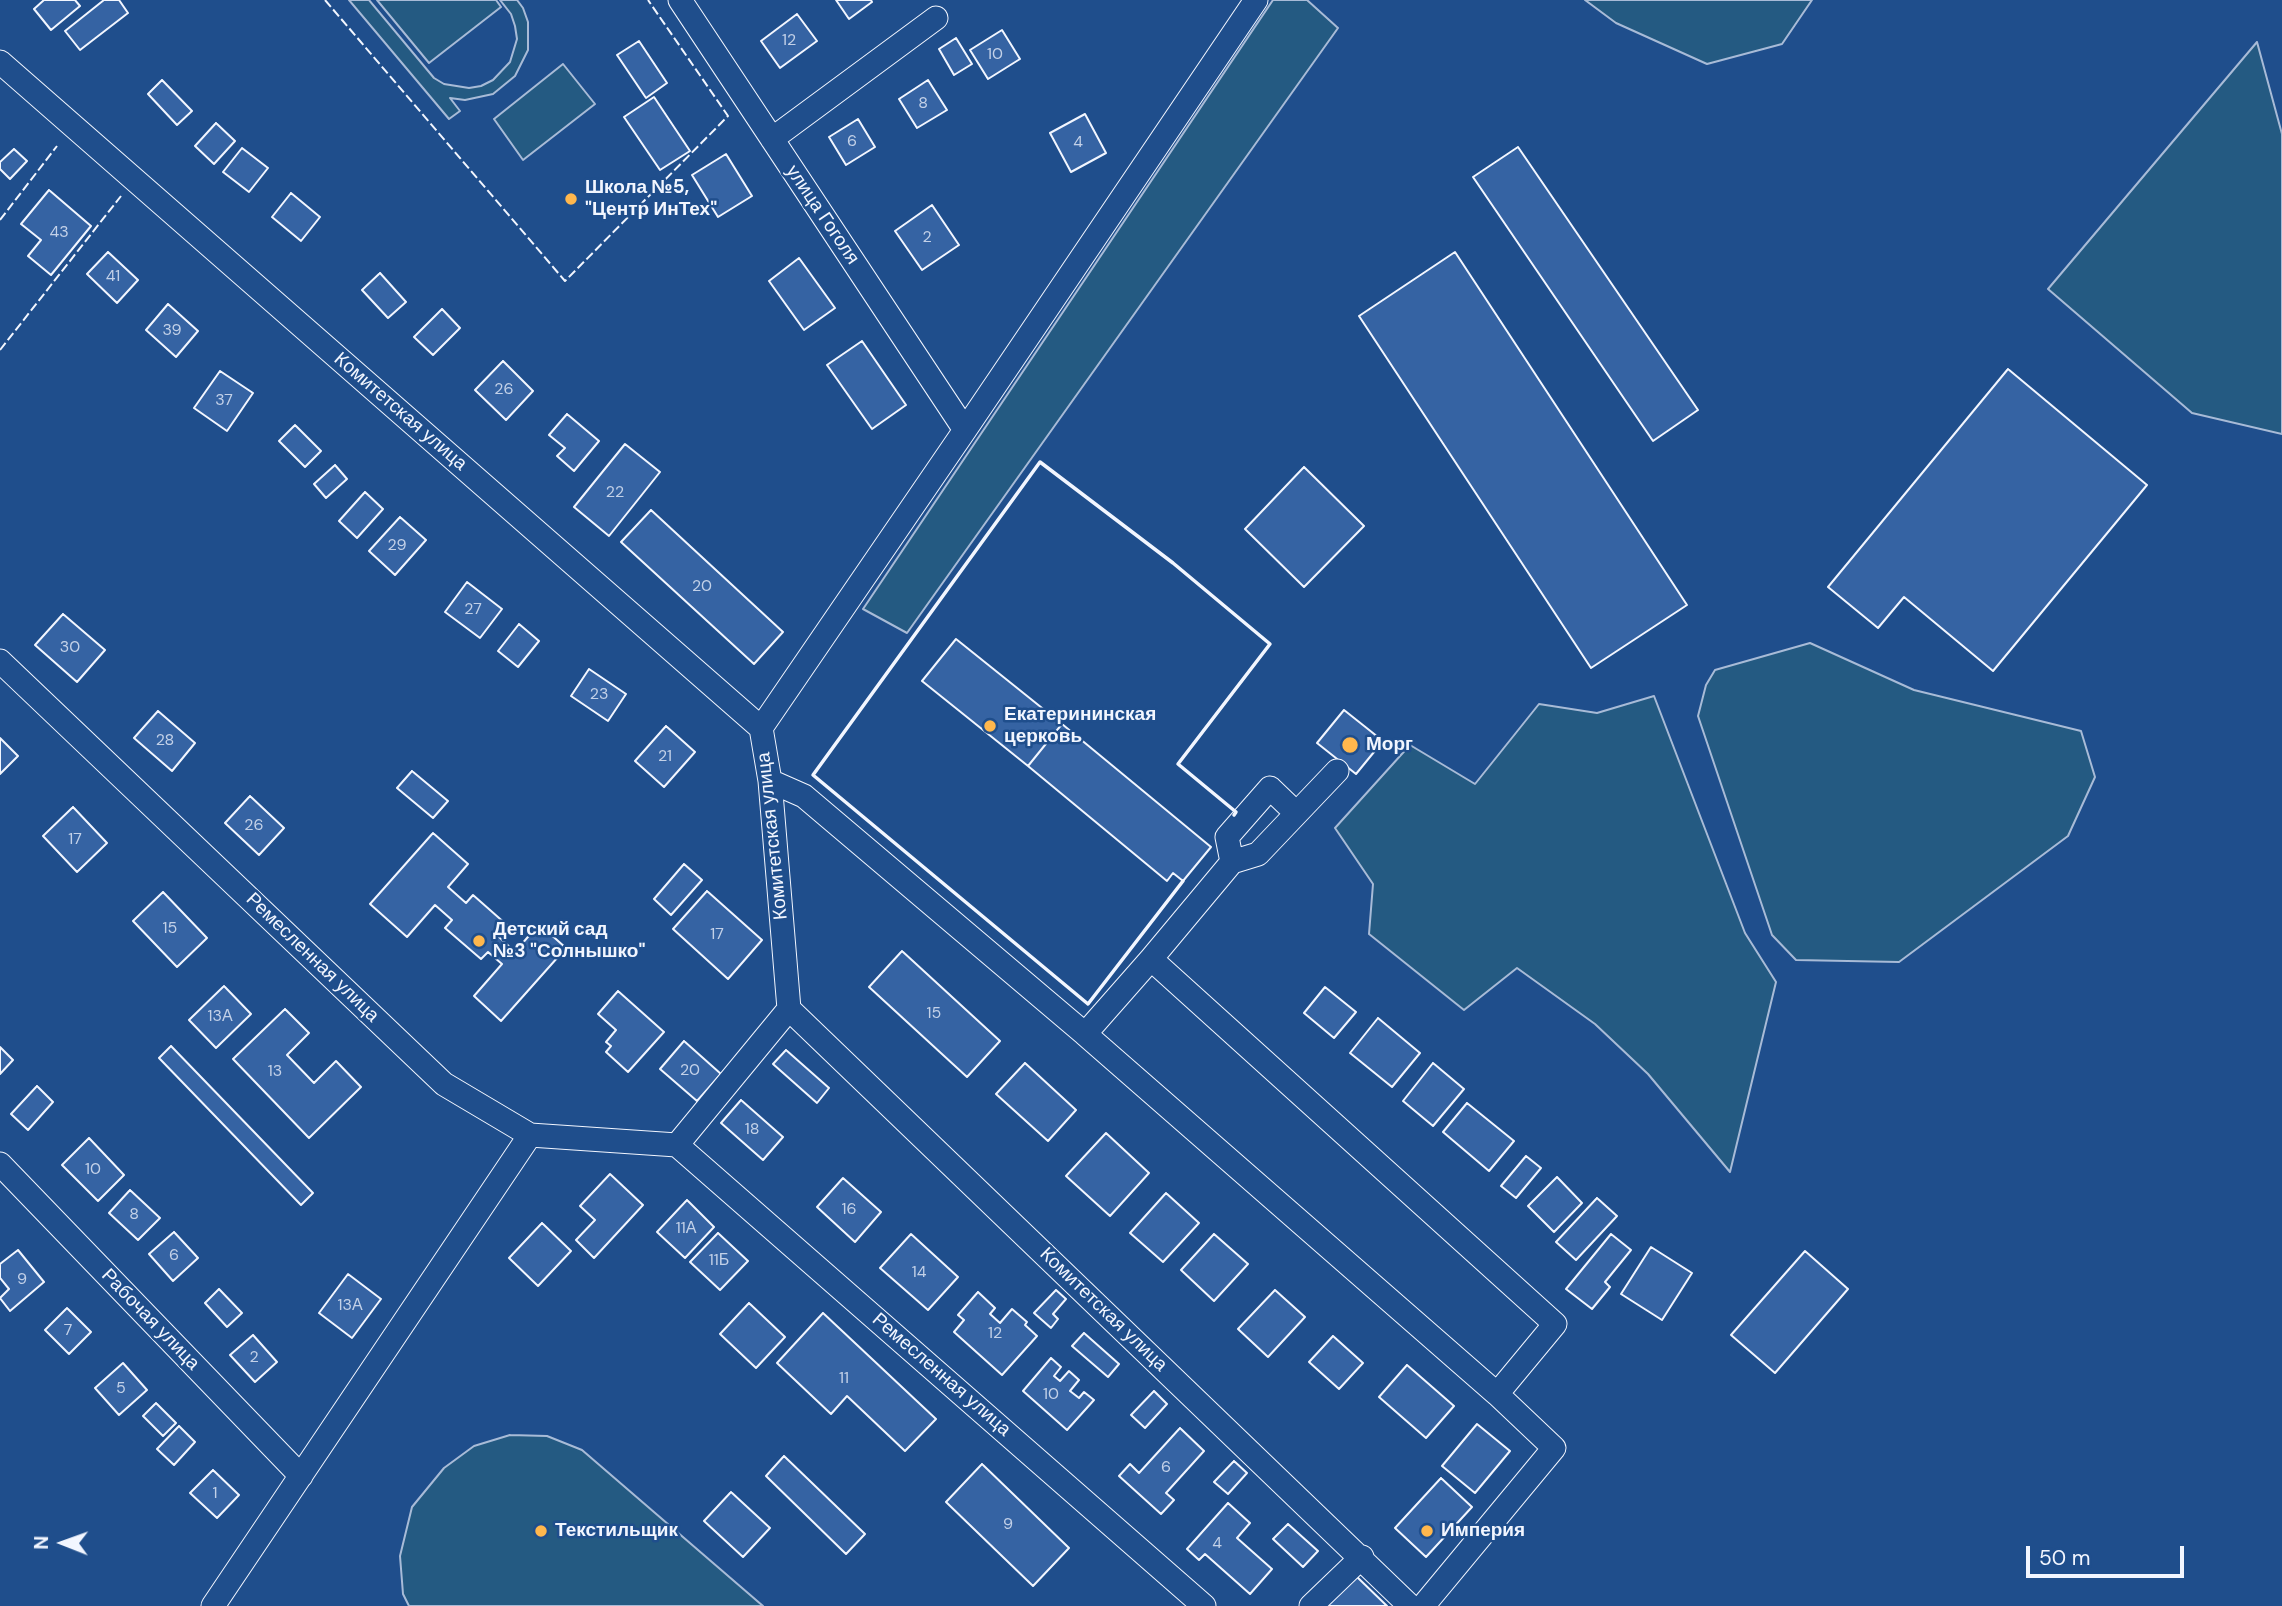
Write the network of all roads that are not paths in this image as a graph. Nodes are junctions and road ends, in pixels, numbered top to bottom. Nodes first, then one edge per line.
1 (680, 0) edge
2 (1256, 0) edge
3 (936, 18) dead end
4 (0, 62) edge
5 (772, 139) junction
6 (965, 430) junction
7 (0, 661) edge
8 (761, 728) junction
9 (1337, 771) dead end
10 (770, 781) junction
11 (1296, 813) junction
12 (1232, 862) junction
13 (1151, 959) junction
14 (789, 1009) junction
15 (1085, 1034) junction
16 (530, 1135) junction
17 (677, 1145) junction
18 (0, 1164) edge
19 (1497, 1394) junction
20 (301, 1476) junction
21 (1362, 1557) junction
22 (213, 1606) edge
23 (1204, 1606) edge
24 (1311, 1606) edge
25 (1410, 1606) edge
26 (1423, 1606) edge

1 - 5 street, улица Гоголя
2 - 6 street
3 - 5 street
4 - 8 street, Комитетская улица
5 - 6 street, улица Гоголя
6 - 8 street
7 - 16 street, Ремесленная улица
8 - 10 street, Комитетская улица
9 - 11 street
10 - 14 street, Комитетская улица
10 - 15 street
11 - 12 street
11 - 12 street
12 - 13 street
13 - 15 street
13 - 19 street
14 - 17 street
14 - 21 street, Комитетская улица
15 - 19 street
16 - 17 street, Ремесленная улица
16 - 20 street
17 - 23 street, Ремесленная улица
18 - 20 street, Рабочая улица
19 - 26 street
20 - 22 street
21 - 24 street
21 - 25 street, Комитетская улица

